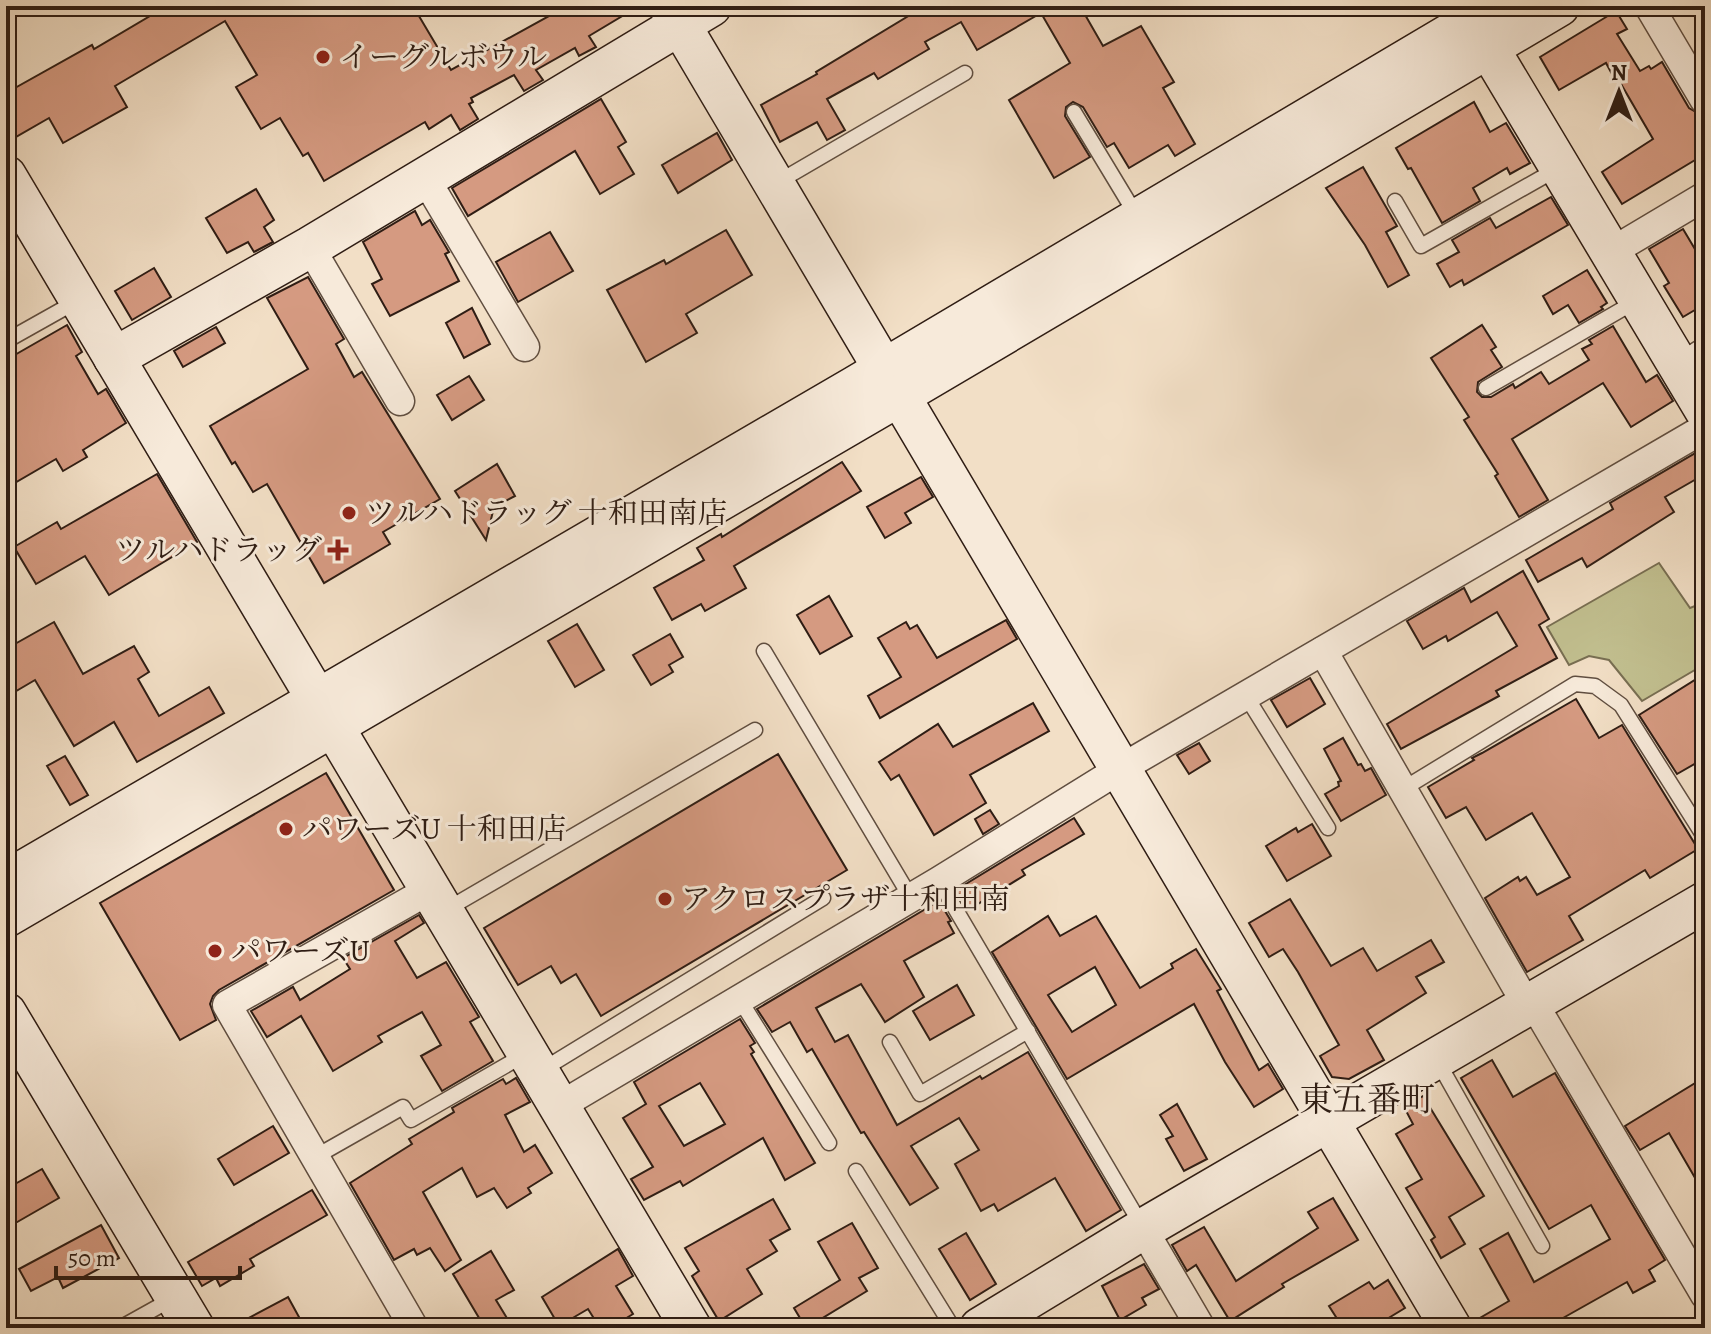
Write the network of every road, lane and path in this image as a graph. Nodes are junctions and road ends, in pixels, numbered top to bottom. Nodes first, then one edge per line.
1 (1559, 6) edge
2 (1649, 6) edge
3 (687, 12) edge
4 (1480, 20) edge
5 (965, 73) dead end
6 (1704, 99) edge
7 (1074, 112) dead end
8 (1560, 167) junction
9 (6, 176) edge
10 (425, 178) junction
11 (774, 184) junction
12 (1705, 196) edge
13 (1395, 201) dead end
14 (1138, 218) junction
15 (310, 247) junction
16 (1611, 252) junction
17 (79, 300) junction
18 (1639, 300) junction
19 (6, 341) edge
20 (525, 347) dead end
21 (114, 358) junction
22 (1692, 360) edge
23 (891, 383) junction
24 (1486, 388) dead end
25 (400, 401) dead end
26 (1705, 410) edge
27 (1705, 428) edge
28 (764, 651) dead end
29 (1323, 651) junction
30 (1246, 696) junction
31 (326, 714) junction
32 (755, 730) dead end
33 (1120, 769) junction
34 (1403, 789) junction
35 (1328, 828) dead end
36 (1705, 838) edge
37 (6, 881) edge
38 (939, 881) junction
39 (823, 898) dead end
40 (911, 898) junction
41 (437, 900) junction
42 (1705, 902) edge
43 (6, 917) edge
44 (740, 1000) junction
45 (1531, 1005) junction
46 (6, 1013) edge
47 (1028, 1031) junction
48 (890, 1042) dead end
49 (1436, 1060) junction
50 (532, 1063) junction
51 (558, 1107) junction
52 (1329, 1123) junction
53 (829, 1143) dead end
54 (315, 1157) junction
55 (856, 1171) dead end
56 (1143, 1229) junction
57 (1542, 1246) dead end
58 (1702, 1283) edge
59 (185, 1312) edge
60 (120, 1328) edge
61 (414, 1328) edge
62 (691, 1328) edge
63 (953, 1328) edge
64 (980, 1328) edge
65 (1201, 1328) edge
66 (1451, 1328) edge

1 - 4 street
2 - 6 street
3 - 10 street
3 - 11 street
4 - 8 street
4 - 14 street
4 - 23 street
5 - 11 lane
7 - 14 lane
8 - 13 lane
8 - 16 street
9 - 17 street
10 - 15 street
10 - 20 street
11 - 23 street
12 - 16 street
14 - 23 street
15 - 21 street
15 - 25 street
16 - 18 street
17 - 19 lane
17 - 21 street
18 - 22 street
18 - 24 lane
21 - 31 street
22 - 26 street
23 - 31 street
23 - 33 street
27 - 29 street
28 - 40 lane
29 - 30 street
29 - 34 street
30 - 33 street
30 - 35 lane
31 - 37 street
31 - 41 street
31 - 43 street
32 - 41 lane
33 - 38 street
33 - 52 street
34 - 36 lane
34 - 45 street
38 - 40 street
38 - 47 lane
39 - 50 lane
40 - 44 street
41 - 50 street
41 - 54 street
42 - 45 street
44 - 51 street
44 - 53 lane
45 - 49 street
45 - 58 street
46 - 59 street
47 - 48 lane
47 - 56 lane
49 - 52 street
49 - 57 lane
50 - 51 street
50 - 54 lane
51 - 62 street
52 - 56 street
52 - 66 street
54 - 61 street
55 - 63 lane
56 - 64 street
56 - 65 street
59 - 60 lane

